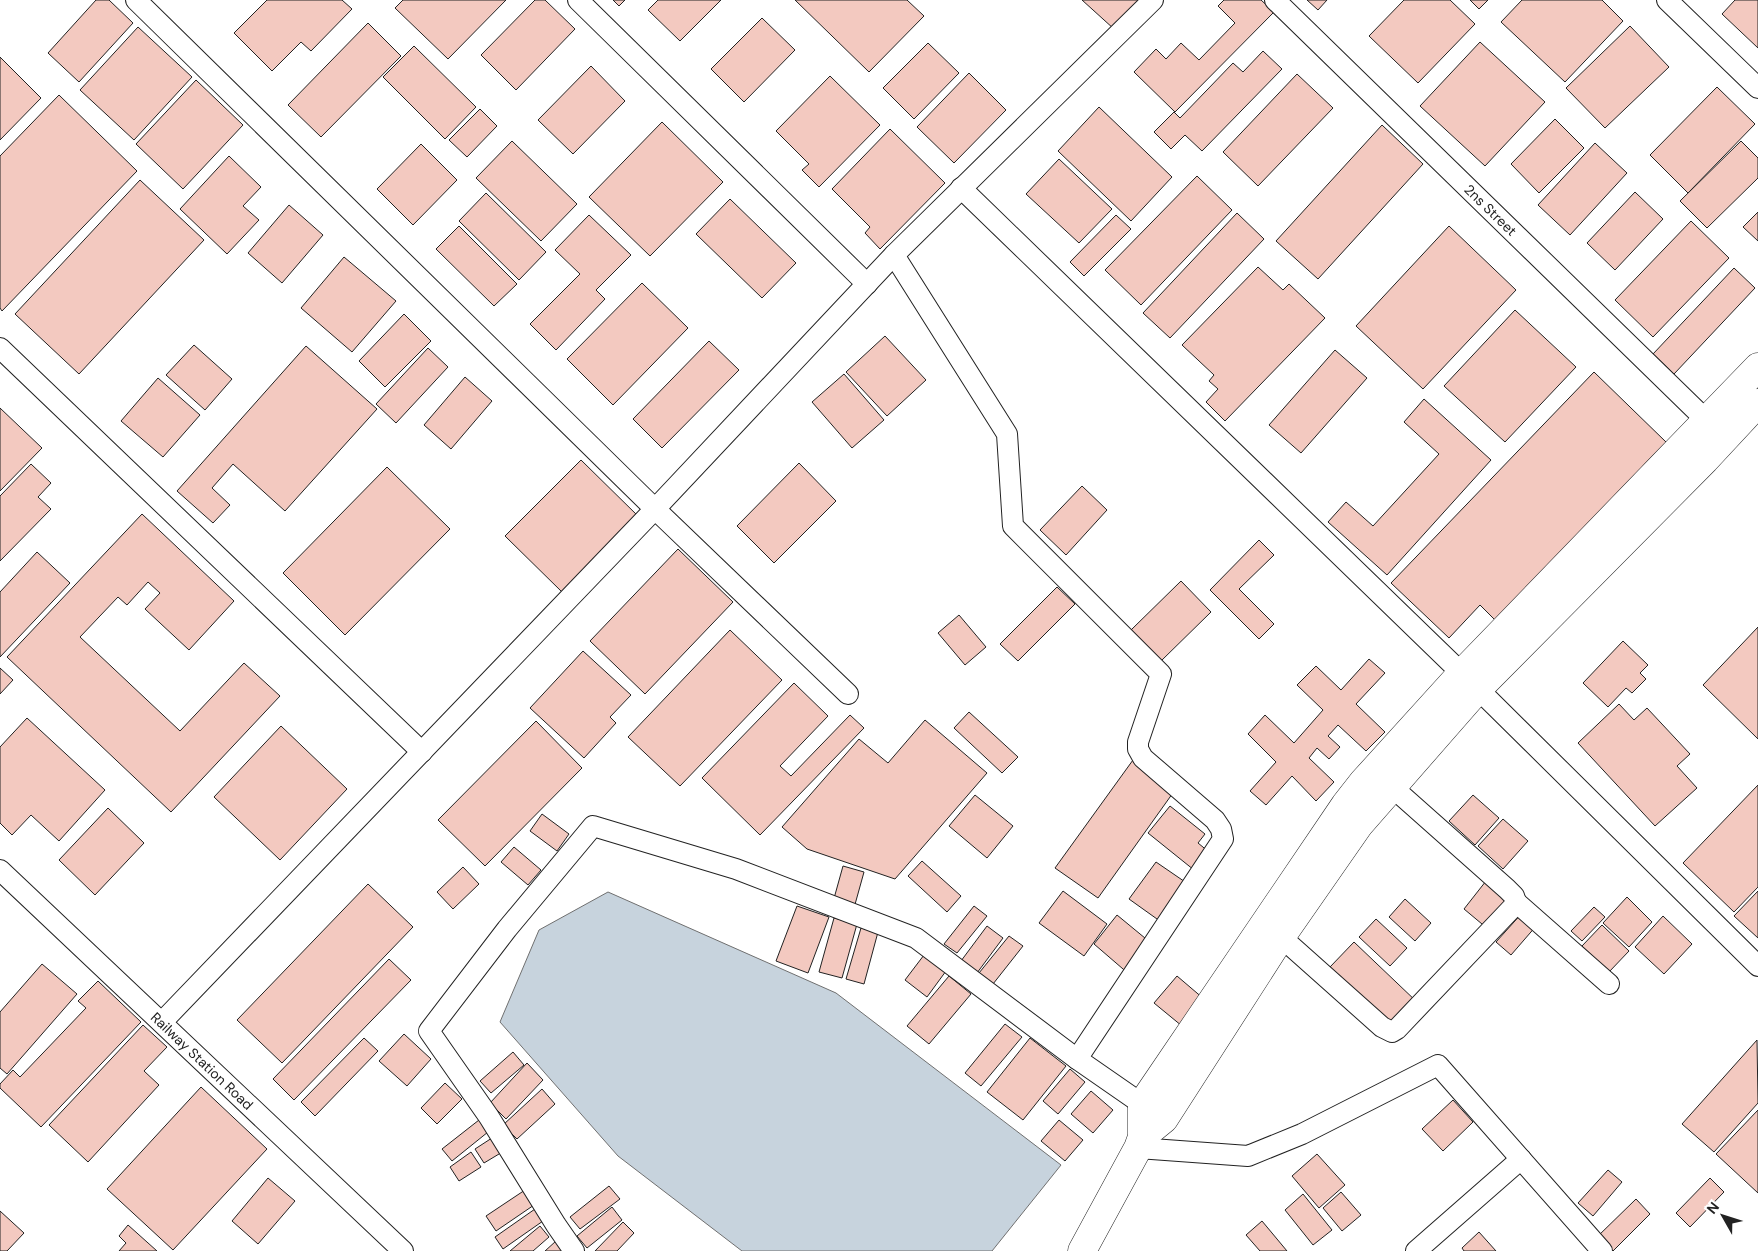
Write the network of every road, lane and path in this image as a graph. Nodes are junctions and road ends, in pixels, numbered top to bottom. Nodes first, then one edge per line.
1 (136, 0) edge
2 (578, 0) edge
3 (1153, 0) edge
4 (1275, 0) edge
5 (1667, 0) edge
6 (1758, 88) edge
7 (961, 188) junction
8 (894, 255) junction
9 (867, 284) junction
10 (0, 348) edge
11 (1758, 368) edge
12 (1758, 403) edge
13 (1706, 420) junction
14 (655, 509) junction
15 (1469, 682) junction
16 (848, 694) dead end
17 (422, 752) junction
18 (1392, 786) junction
19 (0, 870) edge
20 (1516, 902) junction
21 (1281, 937) junction
22 (1758, 966) edge
23 (1609, 984) dead end
24 (162, 1022) junction
25 (1078, 1059) junction
26 (1142, 1104) junction
27 (1164, 1119) junction
28 (1140, 1142) junction
29 (1522, 1159) junction
30 (403, 1251) edge
31 (574, 1251) edge
32 (1082, 1251) edge
33 (1416, 1251) edge
34 (1602, 1251) edge

1 - 14 street
2 - 9 street
3 - 7 street
4 - 13 street, 2ns Street
5 - 6 street
7 - 8 street
7 - 15 street
8 - 9 street
8 - 25 street
9 - 14 street
10 - 17 street
11 - 13 main road
12 - 15 main road
13 - 15 main road
14 - 16 street
14 - 17 street
15 - 18 main road
15 - 22 street
15 - 26 main road
17 - 24 street
18 - 20 street
18 - 21 main road
19 - 24 street, Railway Station Road
20 - 21 street
20 - 23 street
21 - 27 main road
24 - 30 street, Railway Station Road
25 - 26 street
25 - 31 street
26 - 27 street
26 - 28 main road
27 - 28 main road
28 - 29 street
28 - 32 main road
29 - 33 street
29 - 34 street

